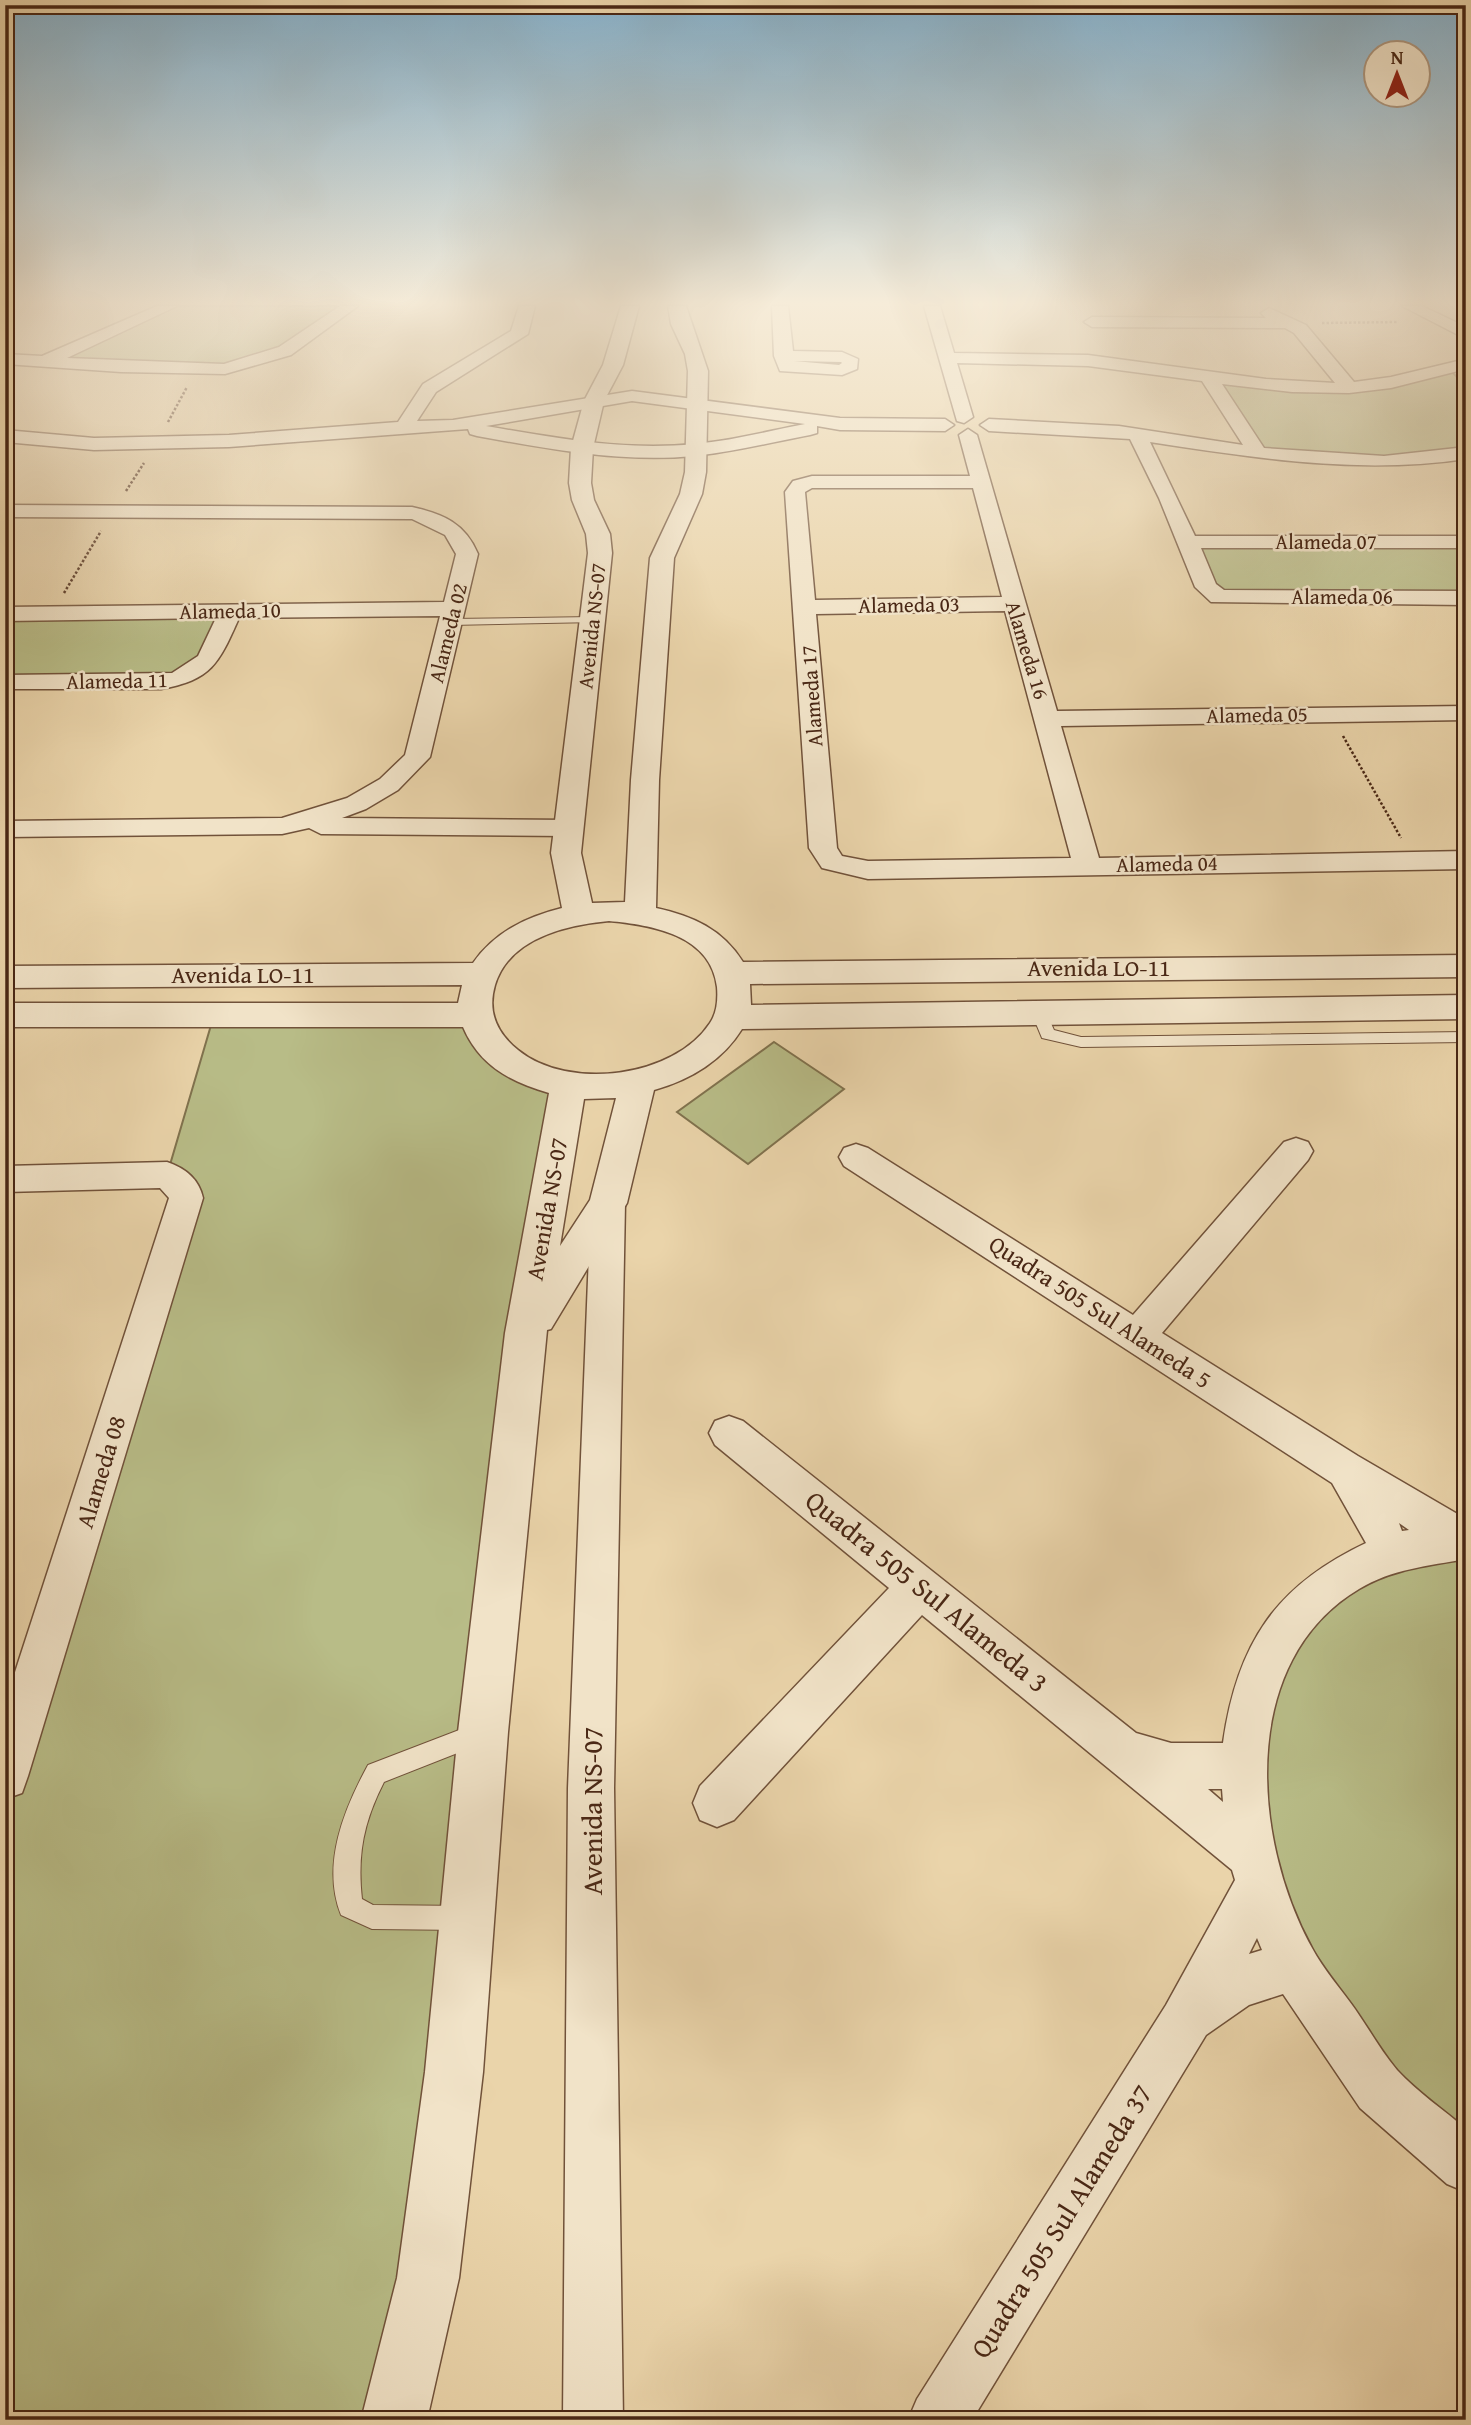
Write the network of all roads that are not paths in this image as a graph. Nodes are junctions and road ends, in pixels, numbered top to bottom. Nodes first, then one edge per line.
1 (408, 419) edge
2 (492, 419) edge
3 (589, 419) edge
4 (699, 419) edge
5 (806, 419) edge
6 (952, 419) edge
7 (956, 419) edge
8 (970, 419) edge
9 (1236, 419) edge
10 (840, 424) junction
11 (404, 426) junction
12 (453, 426) junction
13 (973, 426) junction
14 (1137, 434) junction
15 (5, 436) edge
16 (582, 448) junction
17 (696, 450) junction
18 (1259, 454) junction
19 (1458, 455) edge
20 (1466, 476) edge
21 (983, 482) junction
22 (5, 511) edge
23 (1186, 542) junction
24 (1466, 542) edge
25 (1466, 598) edge
26 (1013, 604) junction
27 (805, 607) junction
28 (231, 611) junction
29 (5, 614) edge
30 (453, 615) junction
31 (593, 620) junction
32 (7, 685) edge
33 (1466, 713) edge
34 (1048, 719) junction
35 (282, 826) junction
36 (5, 828) edge
37 (569, 828) junction
38 (1466, 860) edge
39 (1087, 865) junction
40 (868, 870) joint
41 (640, 913) junction
42 (579, 914) junction
43 (1466, 966) edge
44 (732, 973) junction
45 (481, 974) junction
46 (5, 977) edge
47 (1466, 1007) edge
48 (1040, 1014) junction
49 (5, 1015) edge
50 (474, 1016) junction
51 (733, 1017) junction
52 (1466, 1037) edge
53 (638, 1083) junction
54 (568, 1085) junction
55 (1296, 1152) dead end
56 (856, 1157) dead end
57 (5, 1179) edge
58 (608, 1203) junction
59 (526, 1333) junction
60 (1138, 1335) junction
61 (729, 1433) dead end
62 (1344, 1468) junction
63 (1465, 1540) edge
64 (1391, 1552) junction
65 (920, 1586) junction
66 (18, 1697) edge
67 (483, 1732) junction
68 (1124, 1750) junction
69 (1243, 1766) junction
70 (5, 1776) edge
71 (717, 1803) dead end
72 (1256, 1870) junction
73 (466, 1918) junction
74 (1294, 1966) junction
75 (1184, 2023) junction
76 (1466, 2165) edge
77 (394, 2420) edge
78 (593, 2420) edge
79 (938, 2420) edge

1 - 11 street
2 - 12 street
3 - 16 street, Avenida NS-07
4 - 17 street
5 - 10 street
6 - 10 street
7 - 13 street
8 - 13 street, Alameda 16
9 - 18 street
10 - 17 street
11 - 12 street
11 - 15 street
12 - 16 street
13 - 14 street
13 - 21 street, Alameda 16
14 - 18 street
14 - 23 street
16 - 17 street
16 - 31 street, Avenida NS-07
17 - 41 street
18 - 19 street
19 - 20 street
21 - 26 street, Alameda 16
21 - 27 street, Alameda 17
22 - 30 street, Alameda 02
23 - 24 street, Alameda 07
23 - 25 street, Alameda 06
26 - 27 street, Alameda 03
26 - 34 street, Alameda 16
27 - 40 street, Alameda 17
28 - 29 street, Alameda 10
28 - 30 street, Alameda 10
28 - 32 street, Alameda 11
30 - 31 lane
30 - 35 street, Alameda 02
31 - 37 street, Avenida NS-07
33 - 34 street, Alameda 05
34 - 39 street, Alameda 16
35 - 36 street, Alameda 02
35 - 37 street
37 - 42 street, Avenida NS-07
38 - 39 street, Alameda 04
39 - 40 street, Alameda 04
41 - 42 street
41 - 44 street
42 - 45 street
43 - 44 street, Avenida LO-11
44 - 51 street
45 - 46 street, Avenida LO-11
45 - 50 street
47 - 48 street, Avenida LO-11
48 - 51 street, Avenida LO-11
48 - 52 lane
49 - 50 street, Avenida LO-11
50 - 54 street
51 - 53 street
53 - 54 street
53 - 58 street, Avenida NS-07
54 - 59 street, Avenida NS-07
55 - 60 street
56 - 60 street, Quadra 505 Sul Alameda 5
57 - 66 street, Alameda 08
58 - 59 street, Avenida NS-07
58 - 78 street, Avenida NS-07
59 - 67 street, Avenida NS-07
60 - 62 street, Quadra 505 Sul Alameda 5
61 - 65 street, Quadra 505 Sul Alameda 3
62 - 63 street
62 - 64 street
63 - 64 street
64 - 69 street
65 - 68 street, Quadra 505 Sul Alameda 3
65 - 71 street
66 - 70 street, Alameda 08
67 - 73 street, Avenida NS-07
67 - 73 lane
68 - 69 street
68 - 72 street
69 - 72 street
72 - 74 street
72 - 75 street, Quadra 505 Sul Alameda 37
73 - 77 street, Avenida NS-07
74 - 75 street
74 - 76 street
75 - 79 street, Quadra 505 Sul Alameda 37

